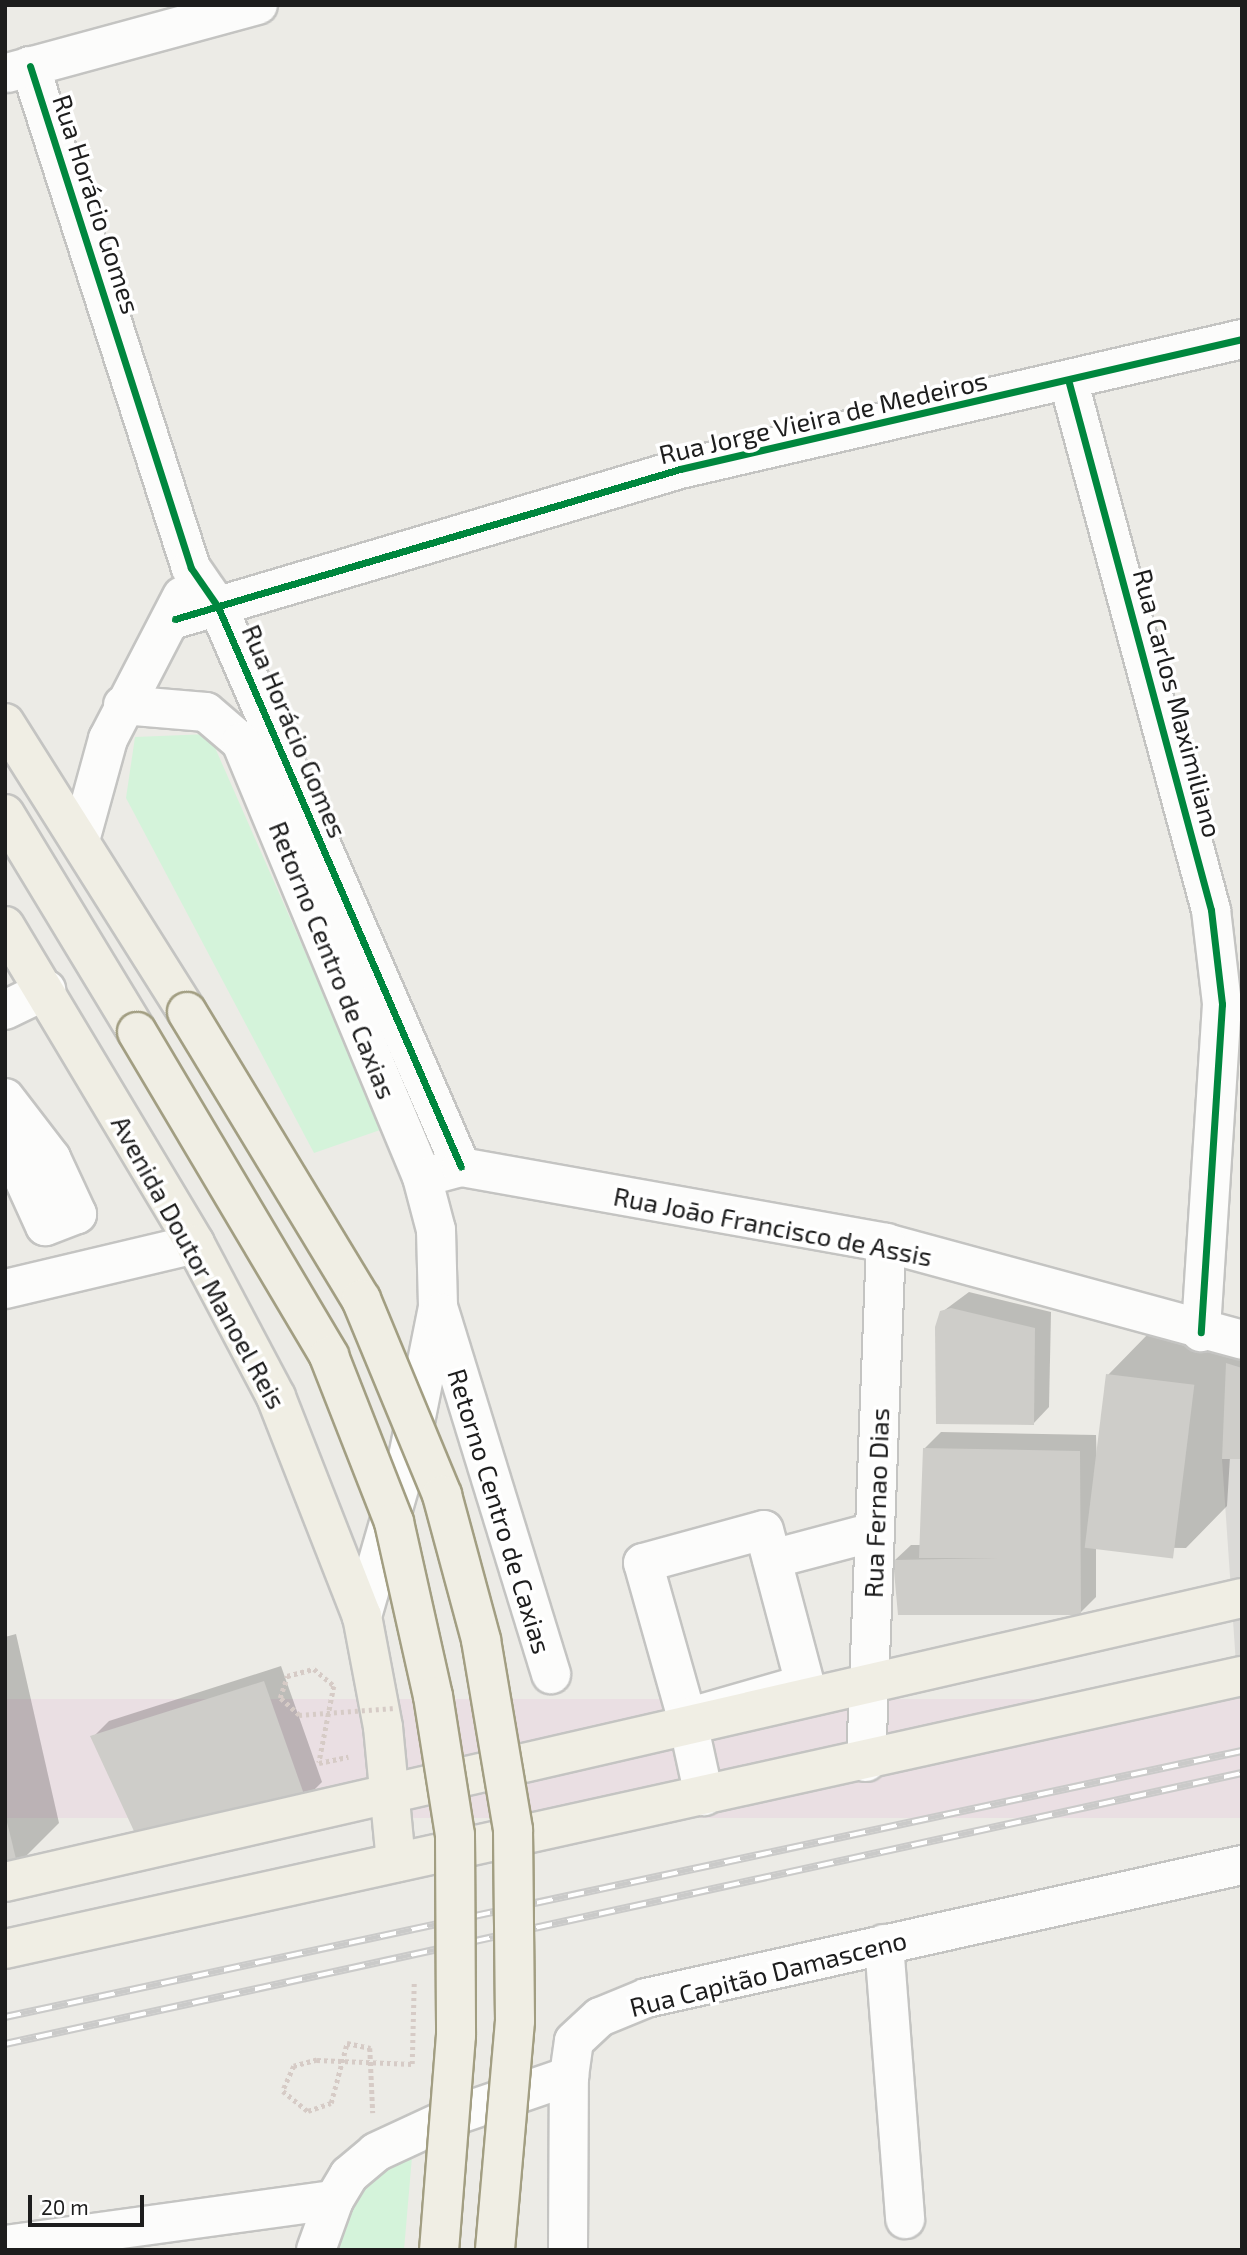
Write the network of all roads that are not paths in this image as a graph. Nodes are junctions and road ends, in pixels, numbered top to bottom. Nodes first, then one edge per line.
1 (258, 5) edge
2 (18, 70) edge
3 (1242, 339) edge
4 (1069, 383) junction
5 (191, 568) junction
6 (218, 607) junction
7 (175, 619) junction
8 (123, 705) junction
9 (5, 723) edge
10 (5, 814) edge
11 (81, 837) junction
12 (5, 926) edge
13 (46, 990) junction
14 (5, 1010) edge
15 (5, 1098) edge
16 (5, 1138) edge
17 (461, 1167) junction
18 (422, 1177) junction
19 (886, 1243) junction
20 (195, 1244) junction
21 (5, 1289) edge
22 (438, 1307) junction
23 (1201, 1332) junction
24 (1242, 1340) edge
25 (874, 1532) junction
26 (772, 1559) junction
27 (1242, 1598) edge
28 (362, 1616) junction
29 (551, 1674) dead end
30 (1242, 1676) edge
31 (869, 1685) junction
32 (687, 1721) junction
33 (866, 1762) junction
34 (389, 1794) junction
35 (704, 1796) junction
36 (396, 1862) junction
37 (1242, 1865) edge
38 (5, 1882) edge
39 (884, 1944) junction
40 (5, 1949) edge
41 (569, 2076) junction
42 (334, 2200) junction
43 (905, 2219) dead end
44 (5, 2245) edge
45 (316, 2250) edge
46 (439, 2250) edge
47 (495, 2250) edge
48 (568, 2250) edge

1 - 2 street
2 - 5 street, Rua Horácio Gomes
3 - 4 street, Rua Jorge Vieira de Medeiros
4 - 6 street, Rua Jorge Vieira de Medeiros
4 - 23 street, Rua Carlos Maximiliano
5 - 6 street, Rua Horácio Gomes
5 - 7 street
6 - 7 street, Rua Jorge Vieira de Medeiros
6 - 17 street, Rua Horácio Gomes
7 - 8 street
8 - 11 street
8 - 18 street, Retorno Centro de Caxias
9 - 11 main road
10 - 46 main road, bridge
11 - 47 main road, bridge
12 - 13 main road, Avenida Doutor Manoel Reis
13 - 14 street
13 - 20 main road, Avenida Doutor Manoel Reis
15 - 16 street
17 - 18 street, Rua Joāo Francisco de Assis
17 - 19 street, Rua Joāo Francisco de Assis
18 - 22 street, Retorno Centro de Caxias
19 - 23 street, Rua Joāo Francisco de Assis
19 - 25 street, Rua Fernao Dias
20 - 21 street
20 - 28 main road, Avenida Doutor Manoel Reis
22 - 28 street, Retorno Centro de Caxias
22 - 29 street, Retorno Centro de Caxias
23 - 24 street, Rua Joāo Francisco de Assis
25 - 26 street
25 - 31 street, Rua Fernao Dias
26 - 32 street
26 - 32 street
27 - 31 main road
28 - 34 main road, Avenida Doutor Manoel Reis
30 - 33 main road
31 - 32 main road
31 - 33 street, Rua Fernao Dias
32 - 34 main road
32 - 35 street
33 - 35 main road
34 - 36 main road, Avenida Doutor Manoel Reis
34 - 38 main road
35 - 36 main road
36 - 40 main road
37 - 39 street, Rua Capitão Damasceno
39 - 41 street, Rua Capitão Damasceno
39 - 43 street
41 - 42 street
41 - 48 street, Rua Capitão Damasceno
42 - 44 street
42 - 45 street

